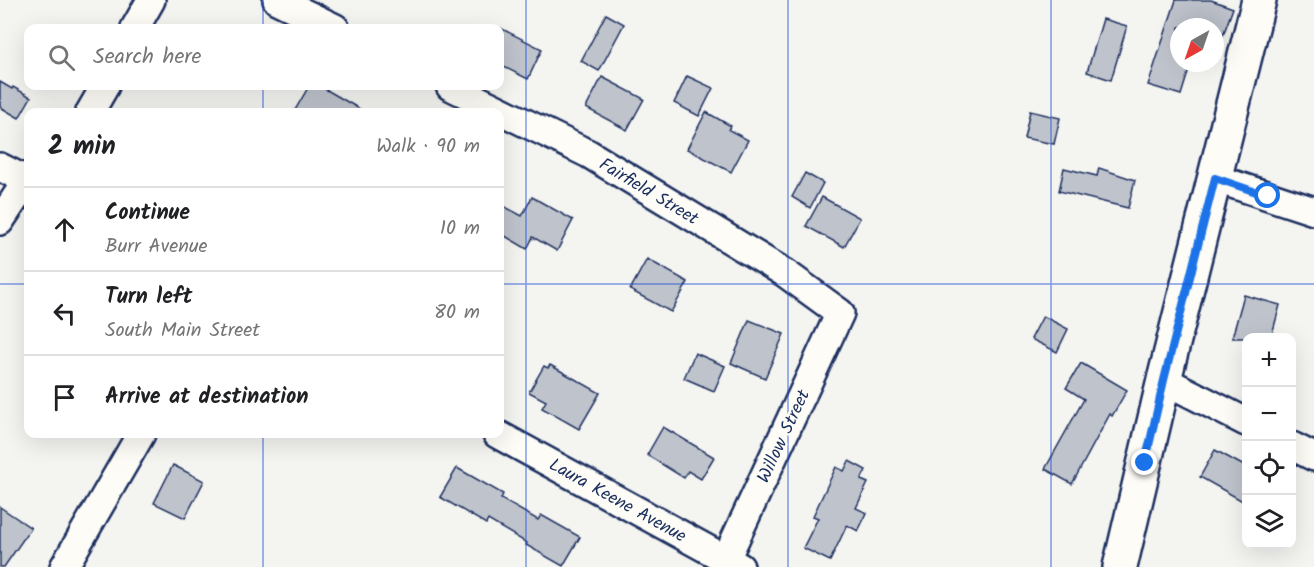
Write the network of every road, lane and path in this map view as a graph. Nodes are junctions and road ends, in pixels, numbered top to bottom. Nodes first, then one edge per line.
1 (151, 0) edge
2 (277, 0) edge
3 (1259, 0) edge
4 (137, 24) edge
5 (327, 24) edge
6 (103, 90) edge
7 (458, 90) edge
8 (92, 108) edge
9 (495, 108) edge
10 (504, 112) edge
11 (0, 167) edge
12 (24, 178) edge
13 (1215, 178) junction
14 (24, 186) edge
15 (1314, 211) edge
16 (0, 220) edge
17 (839, 312) joint
18 (1164, 380) junction
19 (1242, 421) edge
20 (139, 438) edge
21 (504, 438) edge
22 (1296, 448) edge
23 (1314, 457) edge
24 (733, 563) edge
25 (64, 567) edge
26 (1120, 567) edge

1 - 4 street
2 - 5 street
3 - 13 main road
6 - 8 street
7 - 9 street, Fairfield Street
10 - 17 street, Fairfield Street
11 - 12 street
13 - 15 street
13 - 18 main road
14 - 16 street
17 - 24 street, Willow Street
18 - 19 street
18 - 26 main road
20 - 25 street
21 - 24 street, Laura Keene Avenue
22 - 23 street

